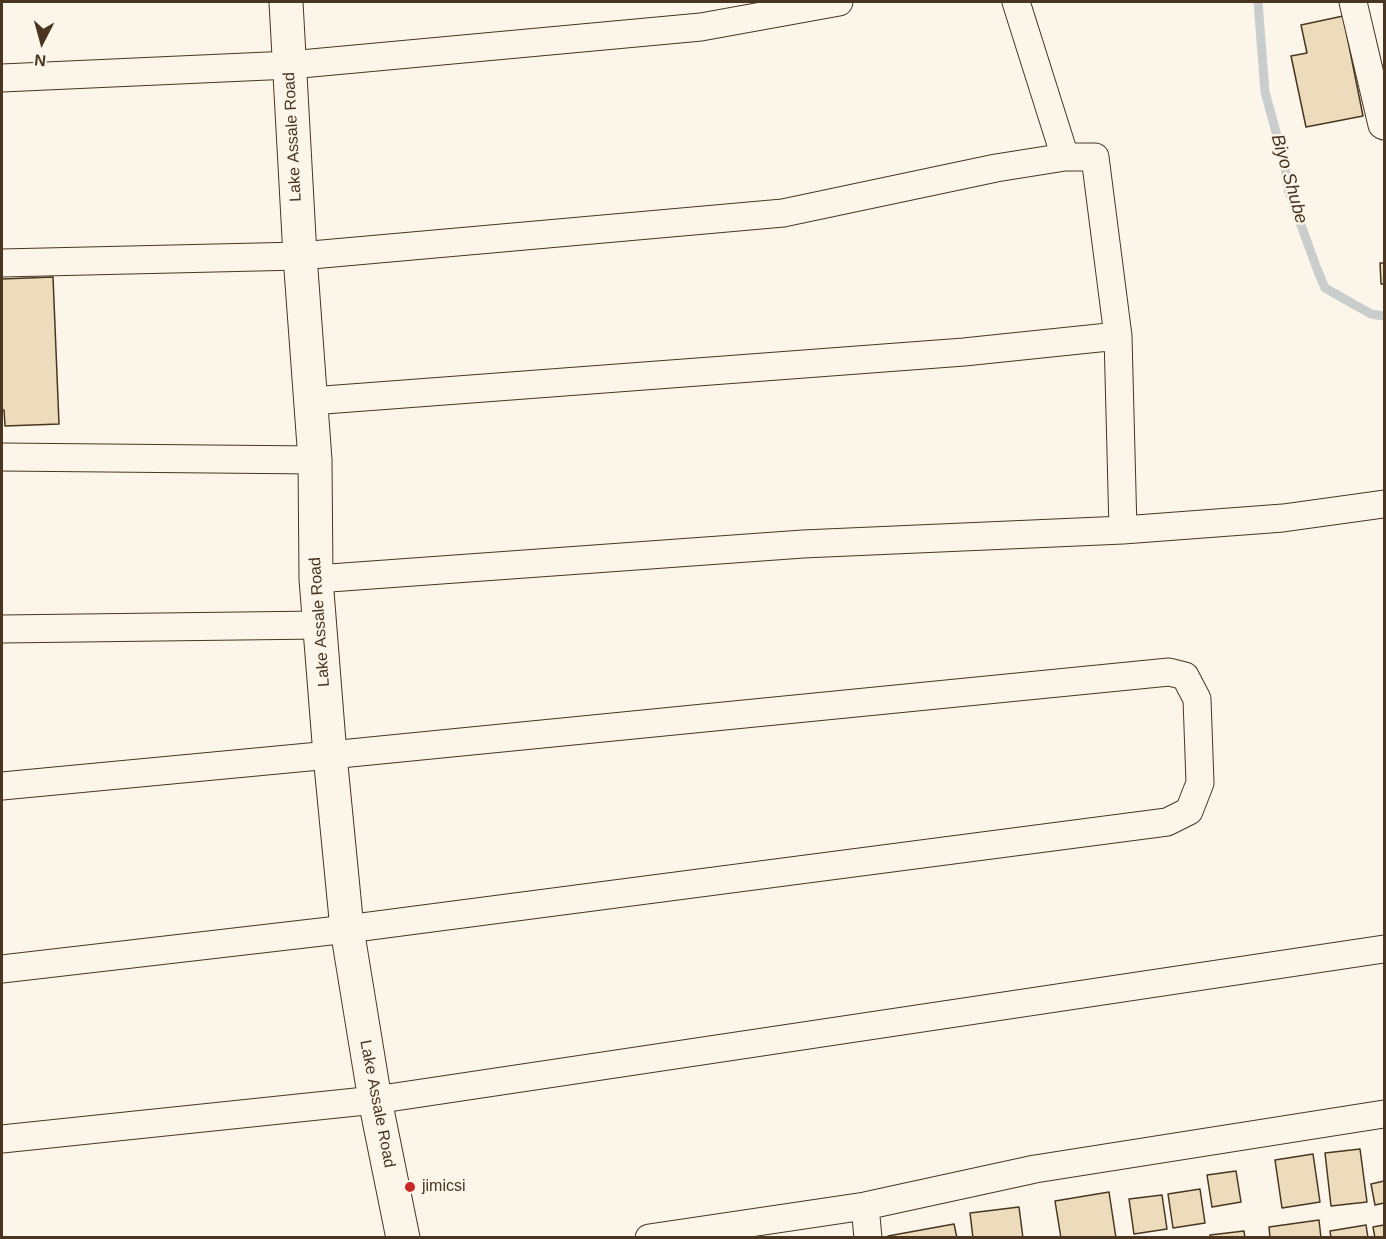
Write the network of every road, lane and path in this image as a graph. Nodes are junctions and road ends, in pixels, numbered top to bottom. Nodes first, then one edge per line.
1 (286, 2) edge
2 (839, 2) edge
3 (1016, 2) edge
4 (1353, 2) edge
5 (290, 65) junction
6 (2, 78) edge
7 (1384, 126) edge
8 (1065, 157) junction
9 (300, 256) junction
10 (2, 263) edge
11 (1118, 336) junction
12 (311, 401) junction
13 (2, 457) edge
14 (315, 460) junction
15 (1384, 504) edge
16 (1123, 530) junction
17 (316, 579) junction
18 (319, 625) junction
19 (2, 629) edge
20 (330, 755) junction
21 (2, 786) edge
22 (347, 929) junction
23 (1384, 949) edge
24 (2, 969) edge
25 (375, 1100) junction
26 (1384, 1114) edge
27 (2, 1138) edge
28 (865, 1206) junction
29 (404, 1238) edge
30 (649, 1238) edge
31 (868, 1238) edge

1 - 5 street, Lake Assale Road
2 - 5 street
3 - 8 street
4 - 7 street
5 - 6 street
5 - 9 street, Lake Assale Road
8 - 9 street
8 - 11 street
9 - 10 street
9 - 12 street, Lake Assale Road
11 - 12 street
11 - 16 street
12 - 14 street, Lake Assale Road
13 - 14 street
14 - 17 street, Lake Assale Road
15 - 16 street
16 - 17 street
17 - 18 street, Lake Assale Road
18 - 19 street
18 - 20 street, Lake Assale Road
20 - 21 street
20 - 22 street, Lake Assale Road
20 - 22 street
22 - 24 street
22 - 25 street, Lake Assale Road
23 - 25 street
25 - 27 street
25 - 29 street, Lake Assale Road
26 - 28 street
28 - 30 street
28 - 31 street

